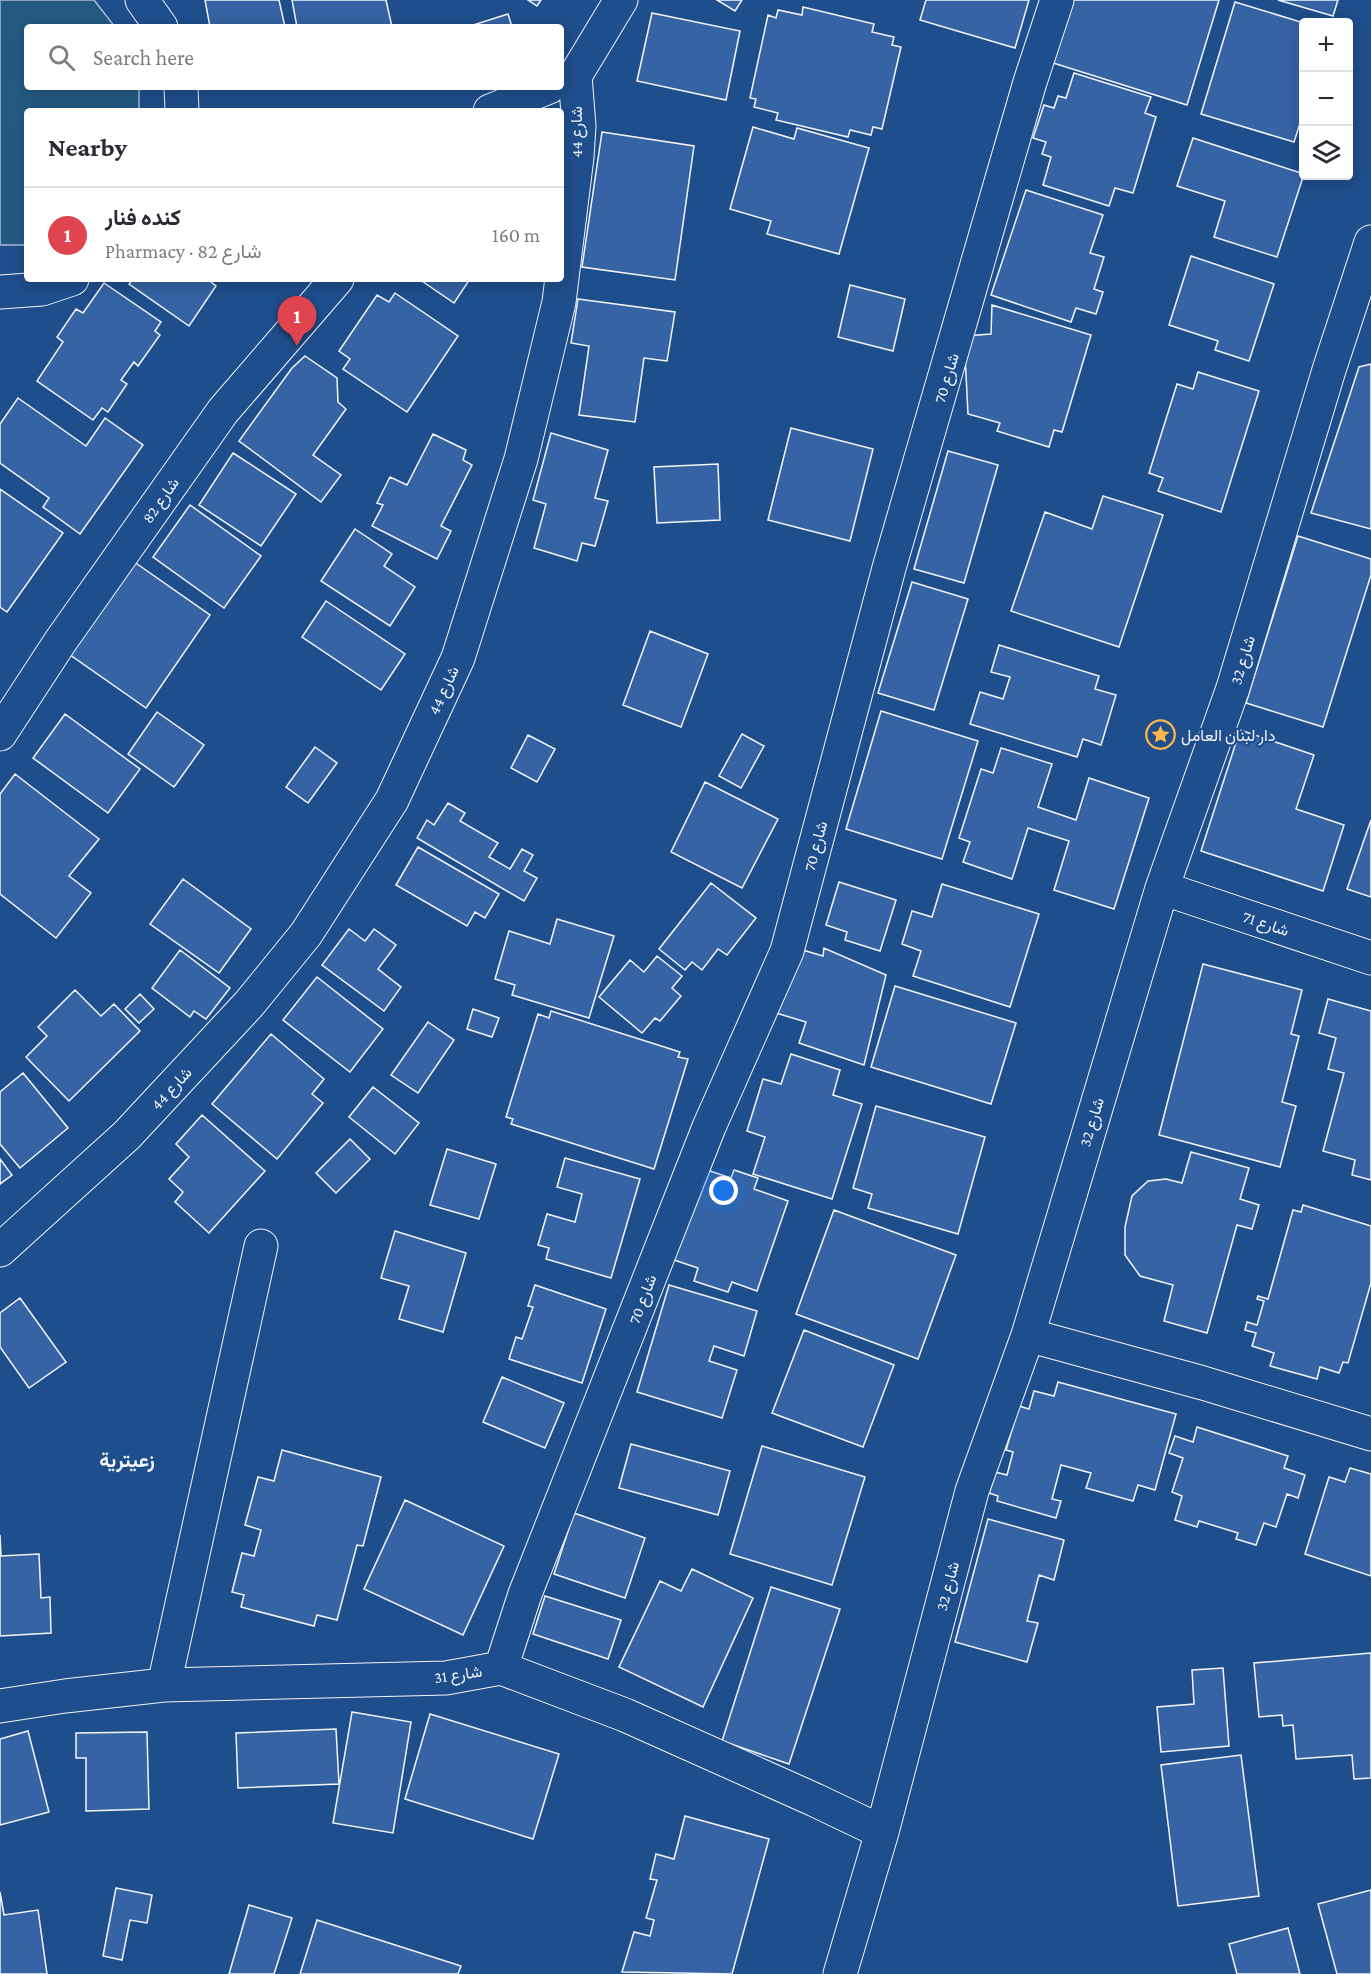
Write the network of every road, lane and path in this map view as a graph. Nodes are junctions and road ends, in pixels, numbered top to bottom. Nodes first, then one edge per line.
1 (142, 0) edge
2 (621, 0) edge
3 (1057, 0) edge
4 (159, 24) edge
5 (564, 79) edge
6 (564, 87) edge
7 (181, 90) edge
8 (542, 90) edge
9 (182, 108) edge
10 (497, 108) edge
11 (1371, 242) edge
12 (564, 262) edge
13 (1366, 279) edge
14 (63, 282) edge
15 (334, 282) edge
16 (561, 282) edge
17 (0, 292) edge
18 (0, 734) edge
19 (1162, 888) junction
20 (1371, 958) edge
21 (261, 1246) dead end
22 (0, 1250) edge
23 (1028, 1335) junction
24 (1371, 1434) edge
25 (501, 1668) junction
26 (164, 1685) junction
27 (0, 1706) edge
28 (882, 1832) junction
29 (840, 1974) edge

1 - 4 street
2 - 5 street
3 - 25 street, شارع 70
6 - 12 street, شارع 44
7 - 9 street
8 - 10 street
11 - 13 street, شارع 32
13 - 19 street, شارع 32
14 - 17 street
15 - 18 street, شارع 82
16 - 22 street, شارع 44
19 - 20 street, شارع 71
19 - 23 street, شارع 32
21 - 26 street
23 - 24 street
23 - 28 street, شارع 32
25 - 26 street, شارع 31
25 - 28 street, شارع 31
26 - 27 street, شارع 31
28 - 29 street, شارع 32

